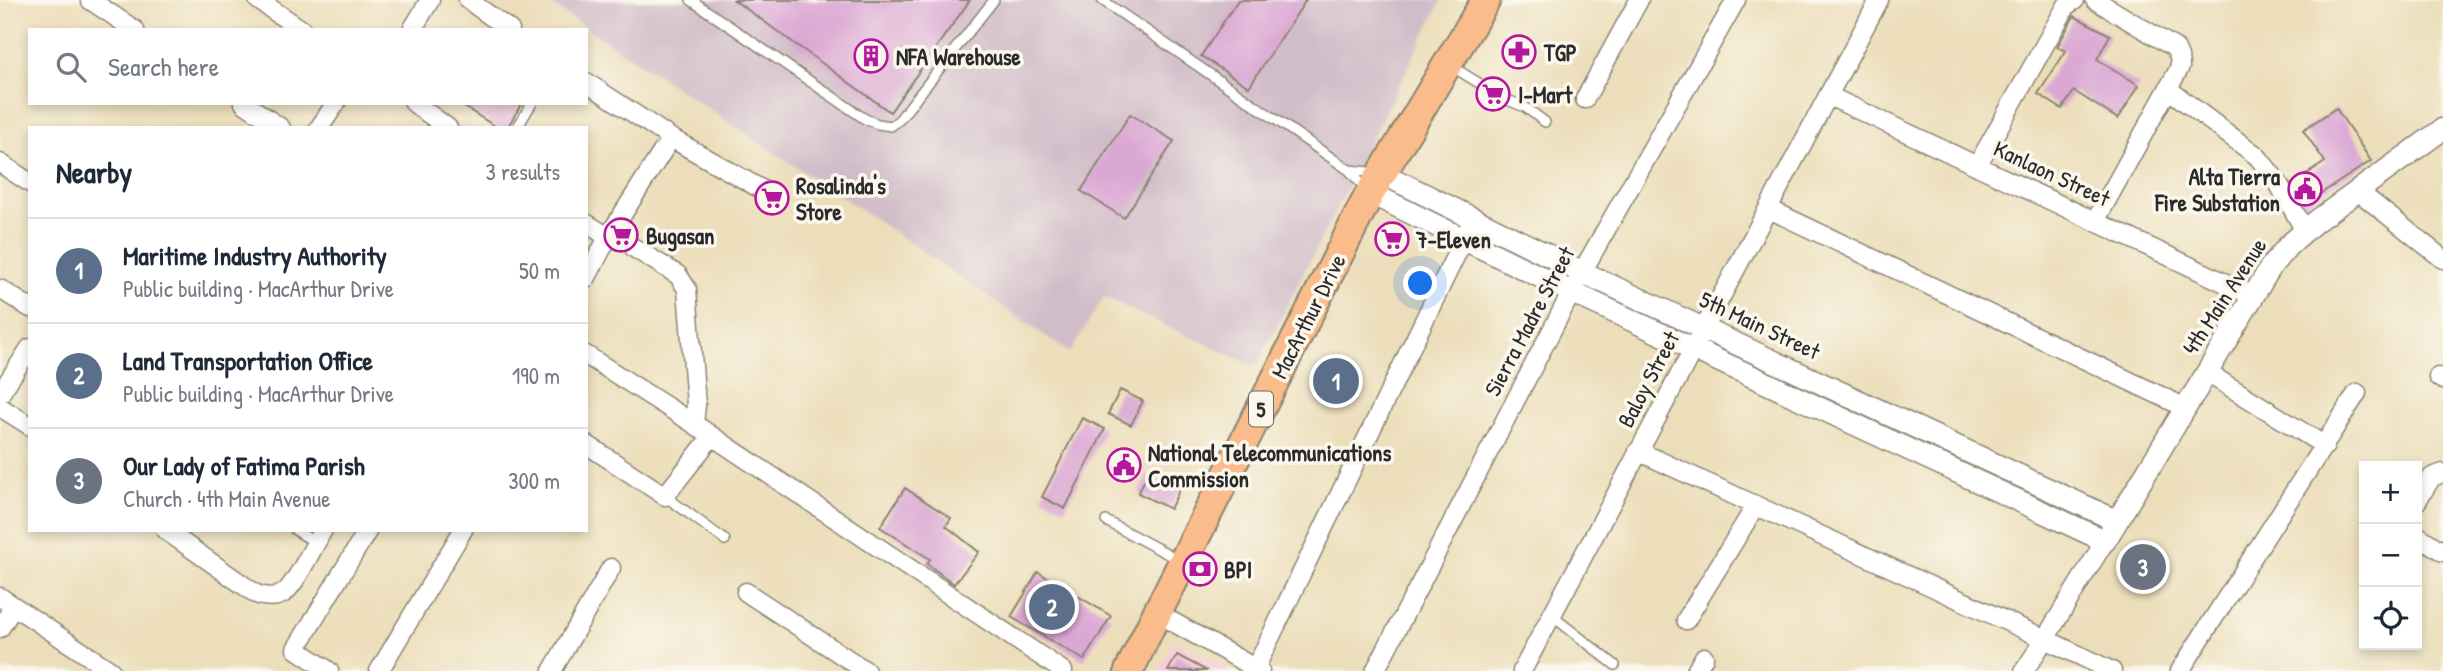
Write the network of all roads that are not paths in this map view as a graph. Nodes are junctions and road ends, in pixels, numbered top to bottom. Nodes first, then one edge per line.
1 (90, 0) edge
2 (258, 0) edge
3 (468, 0) edge
4 (691, 0) edge
5 (994, 0) edge
6 (1102, 0) edge
7 (1464, 0) edge
8 (1486, 0) edge
9 (1639, 0) edge
10 (1736, 0) edge
11 (1879, 0) edge
12 (2075, 0) edge
13 (2095, 0) edge
14 (424, 2) edge
15 (132, 28) edge
16 (299, 28) edge
17 (413, 28) edge
18 (507, 28) edge
19 (1446, 64) junction
20 (588, 83) edge
21 (2168, 89) junction
22 (1829, 96) junction
23 (1585, 99) dead end
24 (247, 105) edge
25 (335, 105) edge
26 (417, 105) edge
27 (531, 105) edge
28 (1545, 122) dead end
29 (278, 126) edge
30 (321, 126) edge
31 (445, 126) edge
32 (518, 126) edge
33 (2443, 129) edge
34 (671, 138) junction
35 (1395, 149) junction
36 (0, 163) edge
37 (1977, 166) junction
38 (1349, 170) junction
39 (28, 182) edge
40 (1375, 183) junction
41 (2359, 192) junction
42 (775, 197) dead end
43 (1769, 209) junction
44 (1474, 219) junction
45 (2096, 220) junction
46 (588, 224) edge
47 (2305, 231) junction
48 (608, 237) junction
49 (1463, 239) junction
50 (634, 248) dead end
51 (2443, 259) edge
52 (1582, 272) junction
53 (588, 275) edge
54 (0, 289) edge
55 (1571, 292) junction
56 (2253, 296) junction
57 (28, 307) edge
58 (1704, 327) junction
59 (1693, 347) junction
60 (28, 351) edge
61 (588, 356) edge
62 (2206, 372) junction
63 (2357, 393) dead end
64 (0, 394) edge
65 (0, 407) edge
66 (2185, 407) junction
67 (694, 424) junction
68 (28, 425) edge
69 (712, 436) junction
70 (588, 445) edge
71 (2325, 446) junction
72 (1638, 451) junction
73 (2443, 473) edge
74 (2422, 493) edge
75 (666, 496) junction
76 (1755, 507) junction
77 (1107, 521) dead end
78 (2117, 521) junction
79 (169, 532) edge
80 (367, 532) edge
81 (462, 532) edge
82 (319, 536) edge
83 (2422, 538) edge
84 (725, 540) dead end
85 (2105, 541) junction
86 (2443, 552) edge
87 (1184, 562) junction
88 (611, 568) dead end
89 (746, 592) dead end
90 (7, 601) edge
91 (1157, 613) junction
92 (1552, 615) junction
93 (1686, 620) dead end
94 (0, 628) edge
95 (2045, 639) junction
96 (1615, 664) dead end
97 (1257, 670) edge
98 (111, 671) edge
99 (329, 671) edge
100 (379, 671) edge
101 (552, 671) edge
102 (866, 671) edge
103 (1063, 671) edge
104 (1129, 671) edge
105 (1375, 671) edge
106 (1522, 671) edge
107 (2024, 671) edge
108 (2112, 671) edge
109 (2180, 671) edge

1 - 15 street
2 - 16 street
3 - 18 street
4 - 5 lane
6 - 38 lane
7 - 35 main road, MacArthur Drive / 5
8 - 19 main road, MacArthur Drive / 5
9 - 23 street
10 - 52 street, Sierra Madre Street
11 - 22 street, Baloy Street
12 - 37 street
13 - 21 street
14 - 17 street
19 - 28 lane
19 - 35 main road, MacArthur Drive / 5
20 - 34 street
21 - 45 street
21 - 47 street
22 - 37 street, Kanlaon Street
22 - 43 street, Baloy Street
24 - 29 street
25 - 30 street
26 - 31 street
27 - 32 lane
33 - 41 street, 4th Main Avenue
34 - 42 street
34 - 48 street
35 - 40 main road, MacArthur Drive / 5
36 - 39 street
37 - 45 street, Kanlaon Street
38 - 40 lane
38 - 40 lane
40 - 44 street, 5th Main Street
40 - 49 street
40 - 87 main road, MacArthur Drive / 5
41 - 47 street, 4th Main Avenue
41 - 51 street
43 - 58 street, Baloy Street
43 - 66 street
44 - 49 street
44 - 52 street, 5th Main Street
45 - 56 street, Kanlaon Street
46 - 48 street
47 - 56 street, 4th Main Avenue
48 - 53 street
49 - 55 street
49 - 97 street
50 - 67 street
52 - 55 street, Sierra Madre Street
52 - 58 street, 5th Main Street
54 - 57 street
55 - 59 street
55 - 105 street, Sierra Madre Street
56 - 62 street, 4th Main Avenue
58 - 59 street, Baloy Street
58 - 78 street, 5th Main Street
59 - 72 street, Baloy Street
59 - 85 street
60 - 64 street
61 - 67 street
62 - 66 street, 4th Main Avenue
62 - 71 street
63 - 71 street
65 - 68 street
66 - 78 street, 4th Main Avenue
67 - 69 street
69 - 75 street
69 - 103 street
70 - 75 street
71 - 109 street
72 - 76 street
72 - 92 street, Baloy Street
73 - 74 street
75 - 84 lane
76 - 93 street
76 - 95 street
77 - 87 lane
78 - 85 street, 4th Main Avenue
79 - 82 street
80 - 99 street
81 - 100 street
83 - 86 street
85 - 95 street
87 - 91 main road, MacArthur Drive / 5
88 - 101 street
89 - 102 street
90 - 94 street
90 - 98 street
91 - 97 street
91 - 104 main road, MacArthur Drive / 5
92 - 96 lane
92 - 106 street, Baloy Street
95 - 107 street
95 - 108 street

